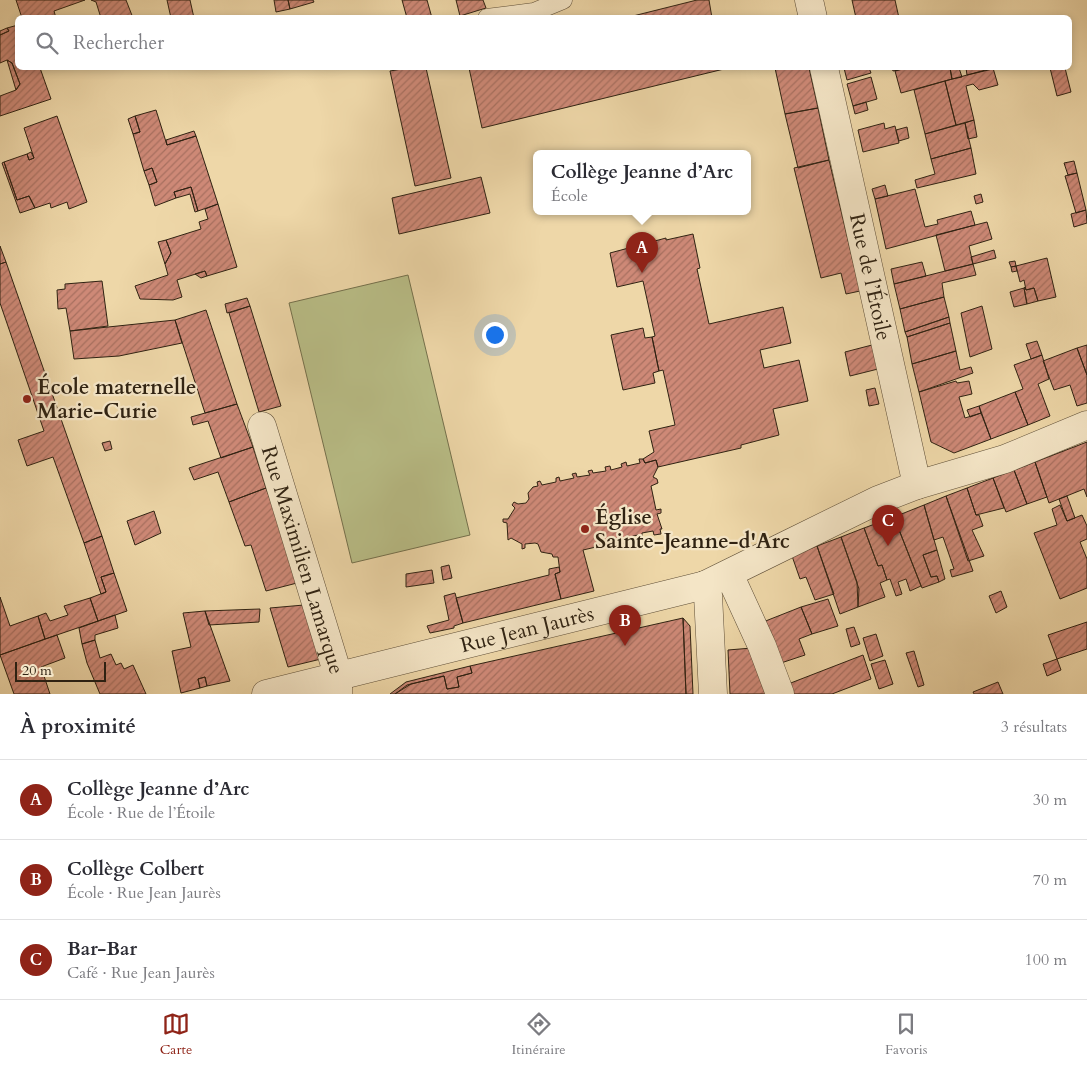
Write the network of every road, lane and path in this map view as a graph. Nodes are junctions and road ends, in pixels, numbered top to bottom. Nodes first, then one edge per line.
1 (562, 0) edge
2 (809, 0) edge
3 (510, 15) edge
4 (812, 15) edge
5 (824, 70) edge
6 (1087, 425) edge
7 (262, 426) dead end
8 (917, 485) junction
9 (717, 579) junction
10 (338, 685) edge
11 (266, 694) edge
12 (713, 694) edge
13 (780, 694) edge

1 - 3 lane
2 - 4 street
5 - 8 street, Rue de l’Étoile
6 - 8 street, Rue Jean Jaurès
7 - 10 street, Rue Maximilien Lamarque
8 - 9 street, Rue Jean Jaurès
9 - 10 street, Rue Jean Jaurès
9 - 12 street
9 - 13 street
10 - 11 street, Rue Jean Jaurès

